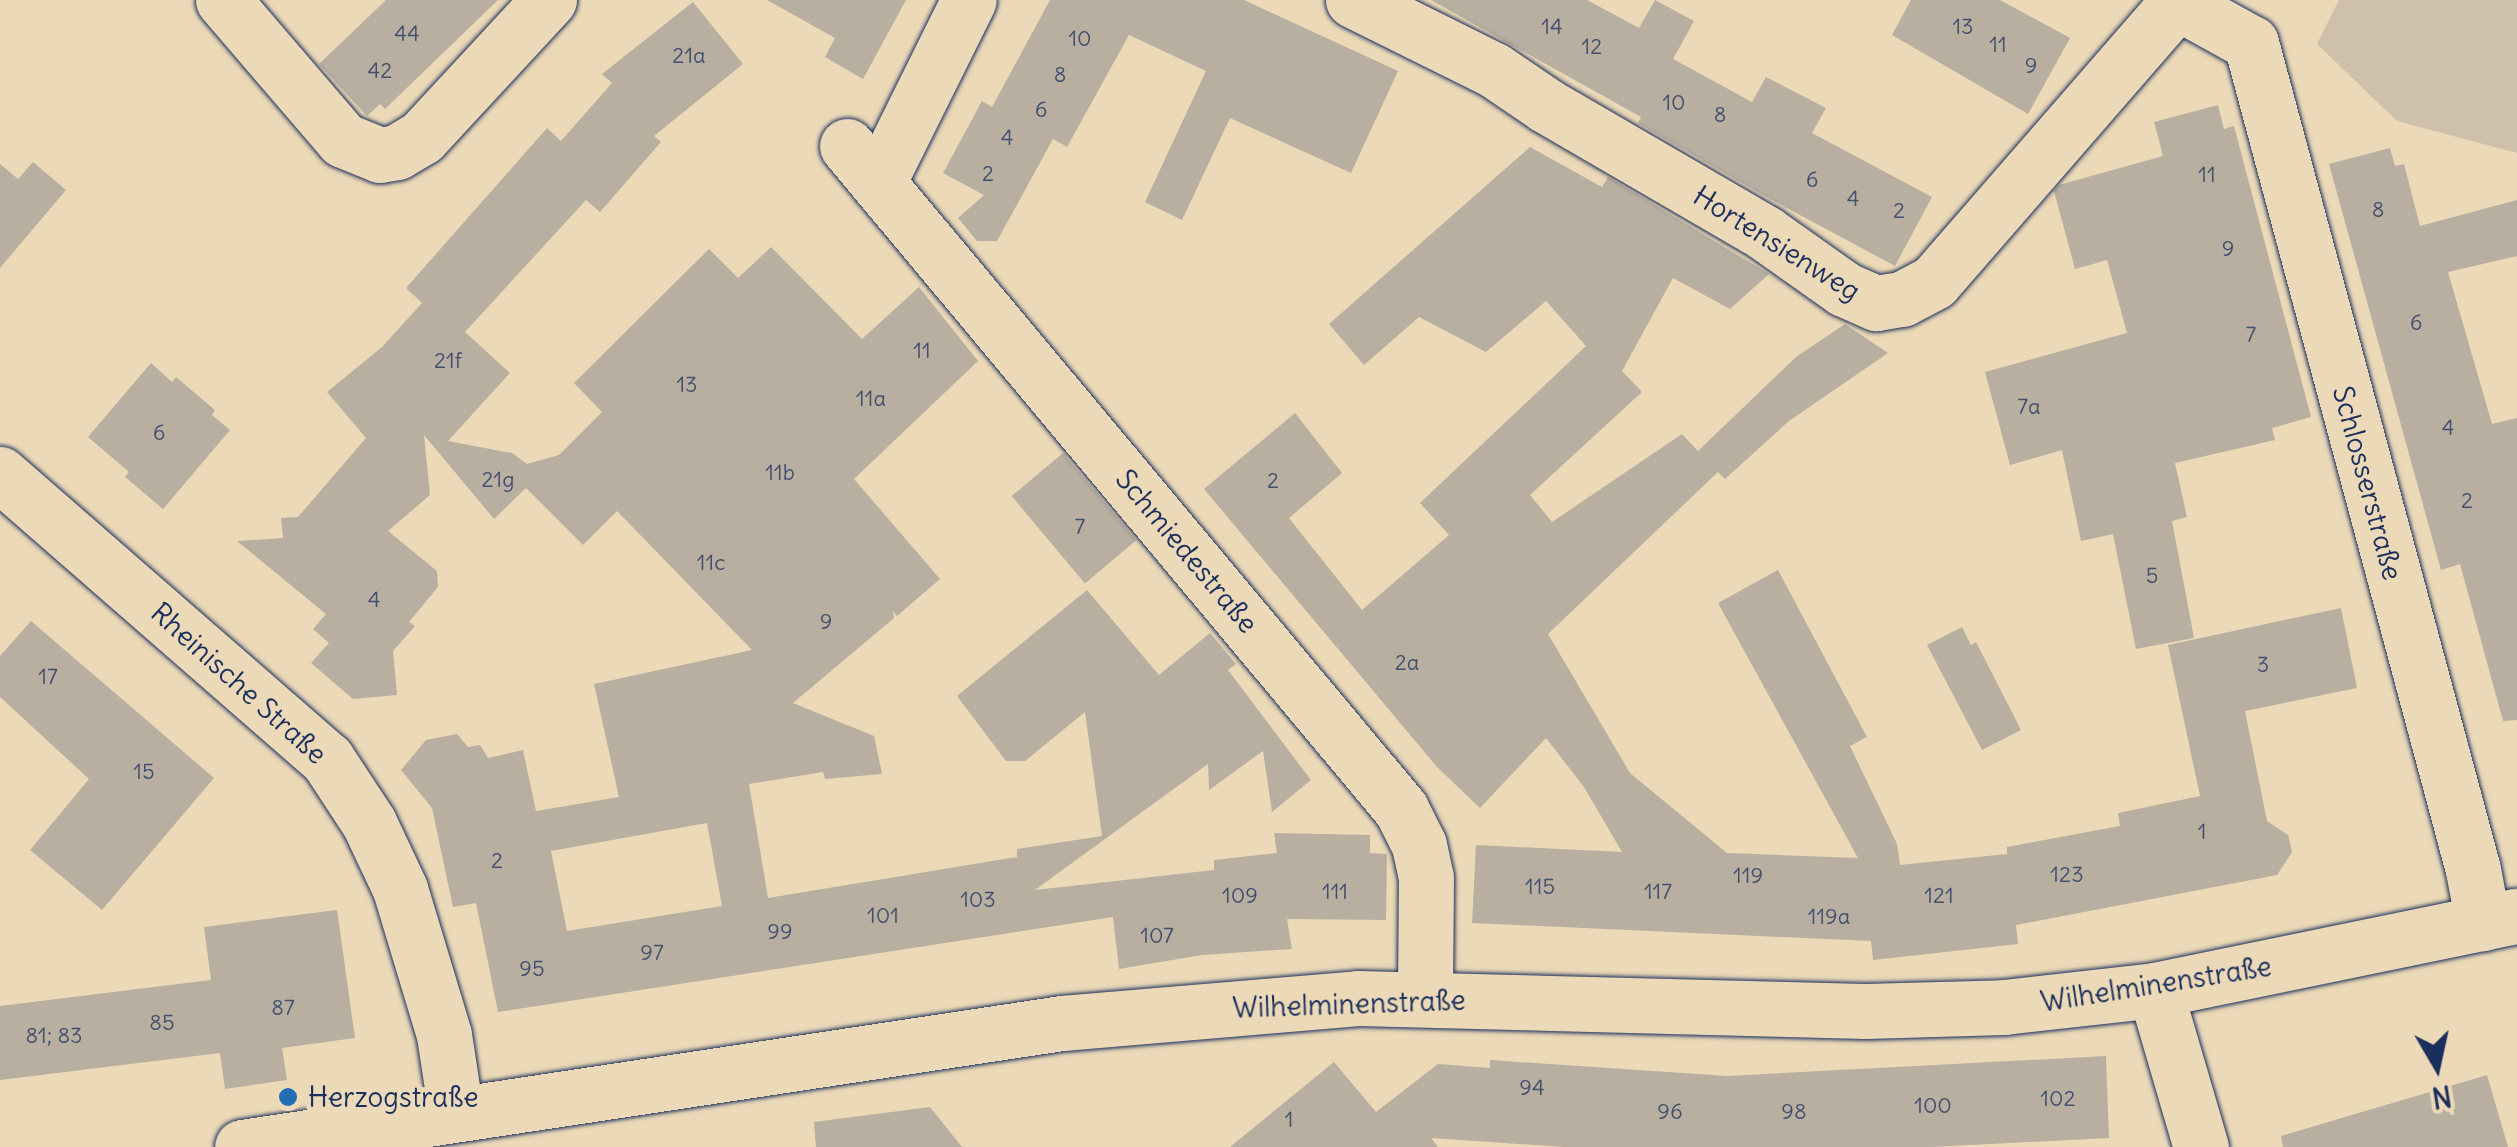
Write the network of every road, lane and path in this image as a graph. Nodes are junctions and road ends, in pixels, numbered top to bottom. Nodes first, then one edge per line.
1 (224, 0) edge
2 (550, 0) edge
3 (969, 0) edge
4 (1352, 0) edge
5 (2175, 1) edge
6 (0, 474) edge
7 (2500, 920) edge
8 (2155, 990) junction
9 (1425, 997) junction
10 (492, 1122) edge
11 (242, 1147) edge
12 (2201, 1147) edge

1 - 2 street
3 - 9 street, Schmiedestraße
4 - 5 street, Hortensienweg
5 - 7 street, Schlosserstraße
6 - 10 street, Rheinische Straße
7 - 8 street, Wilhelminenstraße
8 - 9 street, Wilhelminenstraße
8 - 12 street
9 - 10 street, Wilhelminenstraße
10 - 11 street, Wilhelminenstraße

